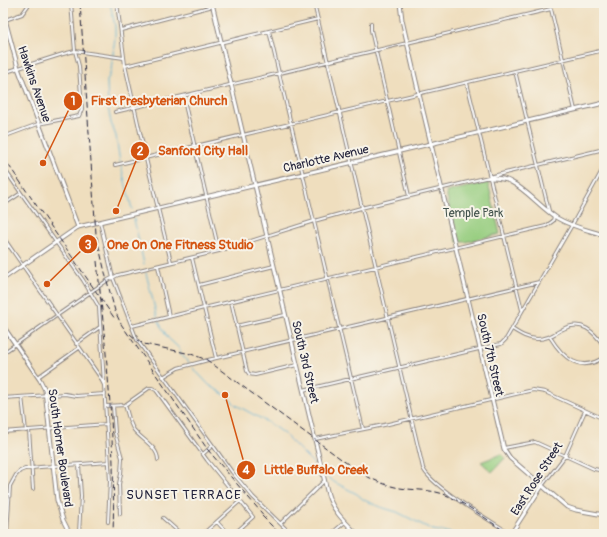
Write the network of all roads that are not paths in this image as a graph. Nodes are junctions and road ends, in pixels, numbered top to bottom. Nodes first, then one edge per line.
1 (30, 3) edge
2 (71, 3) edge
3 (117, 3) edge
4 (314, 3) edge
5 (400, 3) edge
6 (212, 5) edge
7 (3, 12) edge
8 (318, 19) junction
9 (5, 20) junction
10 (371, 23) dead end
11 (121, 30) junction
12 (269, 31) junction
13 (221, 42) junction
14 (407, 43) junction
15 (376, 50) junction
16 (604, 50) edge
17 (75, 51) junction
18 (124, 58) junction
19 (564, 59) junction
20 (328, 62) junction
21 (125, 66) junction
22 (18, 68) junction
23 (515, 71) junction
24 (3, 73) edge
25 (279, 74) junction
26 (467, 82) junction
27 (231, 85) junction
28 (419, 94) junction
29 (183, 96) junction
30 (387, 101) junction
31 (604, 103) edge
32 (134, 107) junction
33 (575, 110) junction
34 (115, 112) dead end
35 (339, 112) junction
36 (528, 120) junction
37 (38, 124) junction
38 (291, 124) junction
39 (479, 133) junction
40 (243, 135) junction
41 (3, 137) edge
42 (431, 144) junction
43 (194, 146) junction
44 (604, 149) edge
45 (399, 151) junction
46 (146, 159) junction
47 (352, 163) junction
48 (115, 165) dead end
49 (538, 165) junction
50 (3, 167) edge
51 (604, 167) edge
52 (303, 174) junction
53 (490, 178) junction
54 (254, 185) junction
55 (442, 189) junction
56 (21, 193) junction
57 (409, 196) junction
58 (206, 197) junction
59 (3, 206) edge
60 (158, 208) junction
61 (361, 208) junction
62 (549, 212) junction
63 (554, 216) junction
64 (100, 221) junction
65 (314, 221) junction
66 (572, 225) junction
67 (78, 227) junction
68 (604, 235) edge
69 (3, 236) edge
70 (266, 236) junction
71 (504, 237) junction
72 (57, 243) junction
73 (9, 245) junction
74 (456, 248) junction
75 (3, 249) edge
76 (219, 251) junction
77 (192, 258) junction
78 (171, 262) junction
79 (23, 266) junction
80 (158, 266) junction
81 (274, 266) junction
82 (376, 267) junction
83 (113, 278) junction
84 (327, 278) junction
85 (3, 279) edge
86 (539, 282) junction
87 (199, 285) junction
88 (516, 287) junction
89 (279, 290) junction
90 (91, 292) junction
91 (468, 299) junction
92 (231, 302) junction
93 (204, 308) junction
94 (522, 311) junction
95 (57, 315) junction
96 (285, 315) junction
97 (169, 316) junction
98 (388, 318) junction
99 (3, 326) edge
100 (236, 326) junction
101 (100, 327) junction
102 (132, 327) junction
103 (339, 329) junction
104 (512, 329) junction
105 (550, 337) junction
106 (291, 340) junction
107 (15, 344) junction
108 (76, 344) junction
109 (604, 346) edge
110 (80, 348) junction
111 (480, 349) junction
112 (243, 352) junction
113 (3, 353) edge
114 (604, 357) edge
115 (216, 358) junction
116 (297, 365) junction
117 (399, 367) junction
118 (38, 377) junction
119 (163, 377) junction
120 (351, 379) junction
121 (104, 385) junction
122 (303, 390) junction
123 (105, 394) junction
124 (46, 395) junction
125 (22, 397) junction
126 (3, 398) edge
127 (492, 399) junction
128 (125, 405) junction
129 (106, 406) junction
130 (113, 406) junction
131 (585, 411) junction
132 (411, 419) junction
133 (604, 419) edge
134 (106, 424) junction
135 (50, 429) junction
136 (363, 429) junction
137 (29, 430) junction
138 (26, 431) junction
139 (3, 432) edge
140 (314, 439) junction
141 (212, 446) junction
142 (504, 449) junction
143 (203, 454) junction
144 (565, 456) junction
145 (158, 460) dead end
146 (109, 462) junction
147 (79, 465) junction
148 (54, 466) junction
149 (32, 468) junction
150 (604, 471) edge
151 (324, 481) junction
152 (542, 486) junction
153 (33, 489) dead end
154 (3, 494) edge
155 (9, 494) junction
156 (240, 501) junction
157 (120, 514) dead end
158 (604, 515) edge
159 (163, 518) dead end
160 (3, 520) edge
161 (8, 520) junction
162 (108, 522) dead end
163 (217, 522) junction
164 (345, 522) junction
165 (280, 524) junction
166 (7, 534) edge
167 (70, 534) edge
168 (79, 534) edge
169 (180, 534) edge
170 (203, 534) edge
171 (228, 534) edge
172 (234, 534) edge
173 (291, 534) edge
174 (331, 534) edge
175 (357, 534) edge
176 (511, 534) edge

1 - 9 street
2 - 17 street
3 - 11 street
4 - 8 street
5 - 14 street, South 7th Street
6 - 11 street
6 - 13 street, South 3rd Street
7 - 9 street, Hawkins Avenue
8 - 12 street
8 - 20 street
9 - 22 street, Hawkins Avenue
10 - 15 street
11 - 18 street
12 - 13 street
12 - 25 street
13 - 21 street
13 - 27 street, South 3rd Street
14 - 15 street
14 - 19 street
14 - 28 street, South 7th Street
15 - 20 street
15 - 30 street
16 - 19 street
17 - 18 street
17 - 22 street
17 - 37 street
18 - 21 street
19 - 23 street
19 - 33 street
20 - 25 street
20 - 35 street
21 - 32 street
22 - 24 street
22 - 37 street, Hawkins Avenue
23 - 26 street
23 - 36 street
25 - 27 street
25 - 38 street
26 - 28 street
26 - 39 street
27 - 29 street
27 - 40 street, South 3rd Street
28 - 30 street
28 - 42 street, South 7th Street
29 - 32 street
29 - 43 street
30 - 35 street
30 - 45 street
31 - 33 street, Charlotte Avenue
32 - 34 street
32 - 46 street
33 - 36 street, Charlotte Avenue
35 - 38 street
35 - 47 street
36 - 39 street, Charlotte Avenue
36 - 49 street
37 - 41 street
37 - 67 street, Hawkins Avenue
38 - 40 street
38 - 52 street
39 - 42 street, Charlotte Avenue
39 - 53 street
40 - 43 street
40 - 54 street, South 3rd Street
42 - 45 street, Charlotte Avenue
42 - 55 street, South 7th Street
43 - 46 street
43 - 58 street
44 - 49 street
45 - 47 street, Charlotte Avenue
45 - 57 street
46 - 48 street
46 - 60 street
47 - 52 street, Charlotte Avenue
47 - 61 street
49 - 53 street
49 - 62 street
50 - 56 street
51 - 66 street
52 - 54 street, Charlotte Avenue
52 - 65 street
53 - 55 street
53 - 62 street
53 - 71 street
54 - 58 street, Charlotte Avenue
54 - 70 street, South 3rd Street
55 - 57 street
55 - 74 street, South 7th Street
56 - 59 street
56 - 72 street
57 - 61 street
58 - 60 street, Charlotte Avenue
58 - 76 street
60 - 64 street, Charlotte Avenue
60 - 78 street
61 - 65 street
61 - 82 street
62 - 63 street
63 - 66 street
63 - 71 street
64 - 67 street, Charlotte Avenue
64 - 83 street
65 - 70 street
65 - 84 street
66 - 68 street
66 - 86 street
67 - 72 street, Charlotte Avenue
69 - 73 street
70 - 76 street
70 - 81 street, South 3rd Street
71 - 74 street
71 - 88 street
72 - 79 street, Charlotte Avenue
72 - 90 street
73 - 75 street
73 - 79 street
74 - 82 street
74 - 91 street, South 7th Street
76 - 77 street
77 - 78 street
77 - 87 street
78 - 80 street
79 - 85 street, Charlotte Avenue
79 - 95 street
80 - 83 street
80 - 97 street
81 - 87 street
81 - 89 street, South 3rd Street
82 - 84 street
82 - 98 street
83 - 90 street
83 - 102 street
84 - 89 street
84 - 103 street
86 - 88 street
86 - 94 street
87 - 93 street
88 - 91 street
88 - 94 street
89 - 92 street
89 - 96 street, South 3rd Street
90 - 95 street
90 - 101 street
91 - 98 street
91 - 111 street, South 7th Street
92 - 93 street
92 - 100 street
93 - 97 street
93 - 115 street
94 - 104 street
95 - 107 street
95 - 108 street
96 - 100 street
96 - 106 street, South 3rd Street
97 - 102 street
98 - 103 street
98 - 117 street
99 - 107 street, South Horner Boulevard
100 - 112 street
101 - 108 street
101 - 121 street
102 - 119 street
103 - 106 street
103 - 120 street
104 - 105 street
104 - 111 street
105 - 109 street
105 - 114 street
106 - 112 street
106 - 116 street, South 3rd Street
107 - 113 street
107 - 118 street, South Horner Boulevard
108 - 110 street
110 - 118 street
110 - 121 street
111 - 117 street
111 - 127 street, South 7th Street
112 - 115 street
112 - 116 street
115 - 119 street
116 - 122 street, South 3rd Street
117 - 120 street
117 - 132 street
118 - 124 street, South Horner Boulevard
119 - 141 street
120 - 122 street
120 - 136 street
121 - 123 street
122 - 140 street, South 3rd Street
123 - 124 street
123 - 129 street
124 - 125 street
124 - 135 street, South Horner Boulevard
125 - 126 street
125 - 138 street
127 - 131 street
127 - 132 street
127 - 142 street, South 7th Street
128 - 130 street
128 - 143 street
128 - 145 street
129 - 130 street
129 - 134 street
130 - 157 street
131 - 133 street
131 - 144 street, East Rose Street
132 - 136 street
132 - 176 street
134 - 135 street
134 - 146 street
135 - 137 street
135 - 148 street, South Horner Boulevard
136 - 140 street
137 - 138 street
137 - 149 street
138 - 139 street
140 - 151 street, South 3rd Street
141 - 143 street
141 - 165 street
142 - 144 street
142 - 152 street, South 7th Street
143 - 156 street
144 - 150 street
144 - 152 street, East Rose Street
146 - 147 street
146 - 162 street
147 - 148 street
147 - 168 street
148 - 149 street
148 - 167 street, South Horner Boulevard
149 - 153 street
149 - 155 street
151 - 164 street, South 3rd Street
151 - 165 street
152 - 158 street, South 7th Street
152 - 176 street, East Rose Street
154 - 155 street
155 - 161 street
156 - 163 street
156 - 172 street
159 - 169 street
160 - 161 street
161 - 166 street
163 - 170 street
163 - 171 street
164 - 174 street
164 - 175 street, South 3rd Street
165 - 173 street

